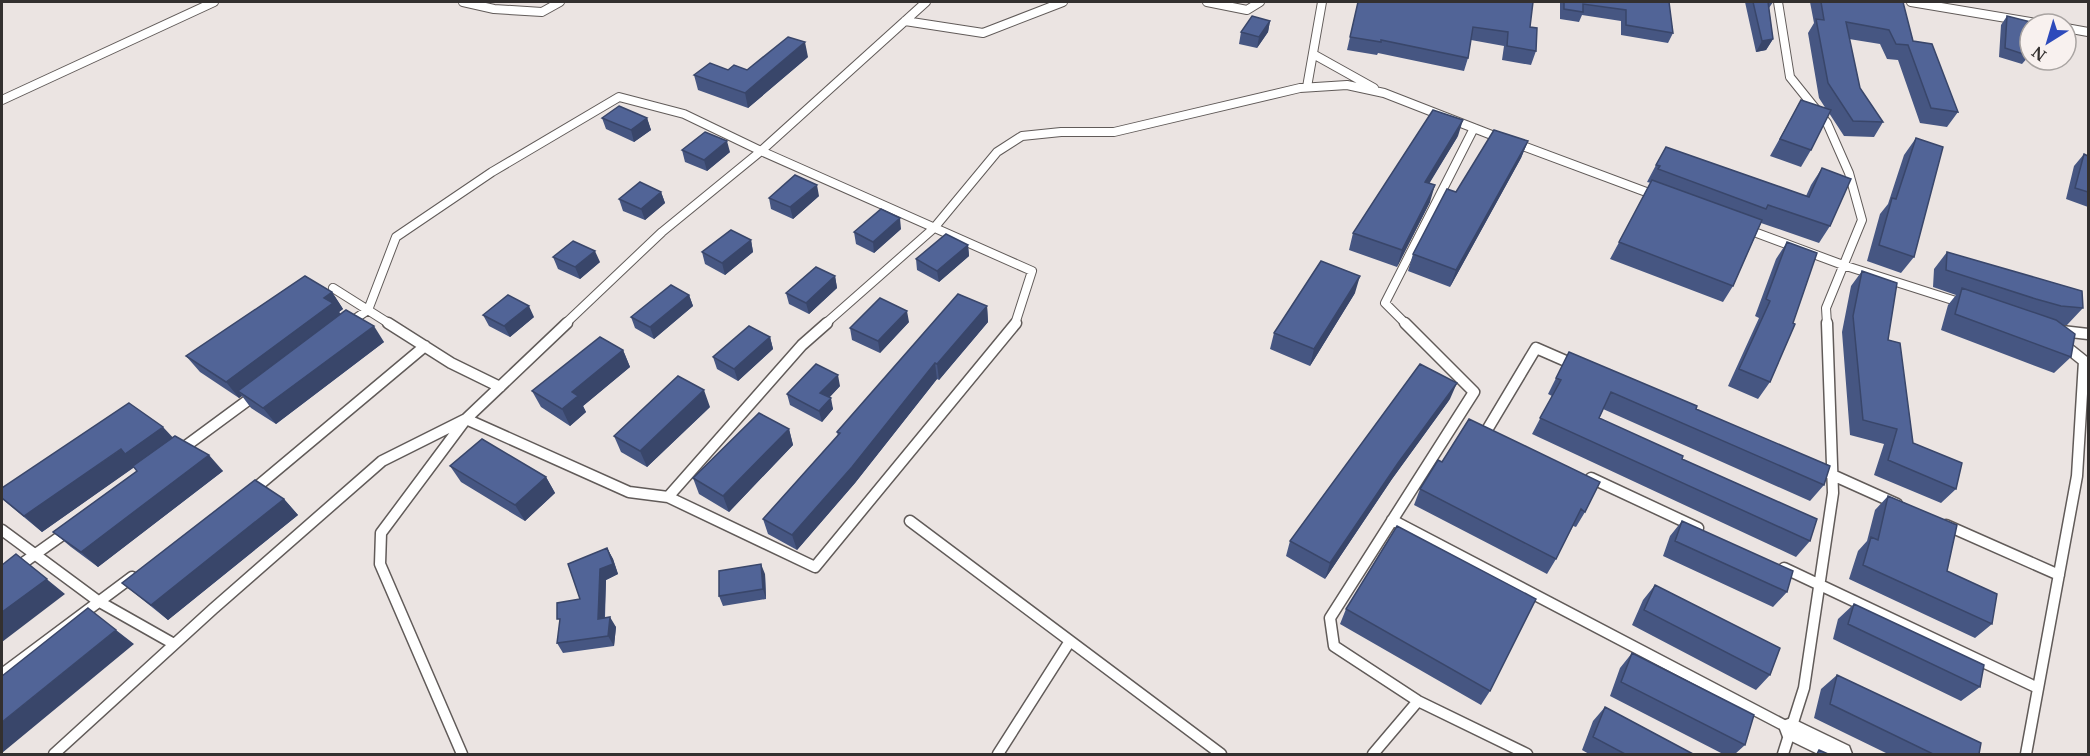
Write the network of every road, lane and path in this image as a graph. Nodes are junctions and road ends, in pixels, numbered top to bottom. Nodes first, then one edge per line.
1 (214, 2) edge
2 (463, 2) edge
3 (560, 2) edge
4 (926, 2) edge
5 (1063, 2) edge
6 (1207, 2) edge
7 (1260, 2) edge
8 (1322, 2) edge
9 (1778, 2) edge
10 (1911, 2) edge
11 (2018, 20) edge
12 (905, 21) junction
13 (1313, 54) junction
14 (1307, 87) junction
15 (1384, 93) junction
16 (2, 100) edge
17 (1474, 128) junction
18 (761, 151) junction
19 (1663, 198) edge
20 (1742, 227) edge
21 (934, 228) junction
22 (1843, 265) junction
23 (333, 288) dead end
24 (1966, 304) edge
25 (368, 310) junction
26 (340, 330) edge
27 (2088, 334) edge
28 (425, 346) junction
29 (1580, 367) edge
30 (500, 387) junction
31 (259, 392) edge
32 (466, 419) junction
33 (1473, 423) junction
34 (1497, 435) edge
35 (167, 460) edge
36 (1821, 470) edge
37 (1583, 475) edge
38 (1832, 475) junction
39 (243, 497) edge
40 (668, 497) junction
41 (1908, 508) edge
42 (1392, 520) junction
43 (910, 521) dead end
44 (1940, 523) edge
45 (73, 528) edge
46 (2, 530) edge
47 (1712, 535) edge
48 (36, 555) junction
49 (1776, 565) edge
50 (144, 568) edge
51 (2059, 575) junction
52 (2, 578) edge
53 (1819, 585) junction
54 (98, 601) junction
55 (1070, 641) junction
56 (174, 644) junction
57 (2, 674) edge
58 (2038, 688) junction
59 (1418, 701) junction
60 (1791, 729) junction
61 (54, 754) edge
62 (462, 754) edge
63 (998, 754) edge
64 (1221, 754) edge
65 (1373, 754) edge
66 (1527, 754) edge
67 (1783, 754) edge
68 (1841, 754) edge
69 (2026, 754) edge

1 - 16 lane
2 - 3 lane
4 - 12 lane
5 - 12 lane
6 - 7 lane
8 - 13 lane
9 - 22 lane
10 - 11 lane
12 - 18 lane
13 - 14 lane
13 - 15 lane
14 - 15 lane
14 - 21 lane
15 - 17 lane
17 - 19 lane
17 - 33 lane
18 - 21 lane
18 - 25 lane
18 - 30 lane
20 - 22 lane
21 - 40 lane
21 - 40 lane
22 - 24 lane
22 - 38 lane
23 - 25 lane
25 - 26 lane
25 - 28 lane
27 - 51 lane
28 - 30 lane
28 - 39 lane
29 - 33 lane
30 - 32 lane
31 - 35 lane
32 - 40 lane
32 - 56 lane
32 - 62 lane
33 - 34 lane
33 - 42 lane
36 - 38 lane
37 - 47 lane
38 - 41 lane
38 - 53 lane
42 - 59 lane
42 - 60 lane
43 - 55 lane
44 - 51 lane
45 - 48 lane
46 - 48 lane
48 - 52 lane
48 - 54 lane
49 - 53 lane
50 - 54 lane
51 - 58 lane
53 - 58 lane
53 - 60 lane
54 - 56 lane
54 - 57 lane
55 - 63 lane
55 - 64 lane
56 - 61 lane
58 - 69 lane
59 - 65 lane
59 - 66 lane
60 - 67 lane
60 - 68 street

